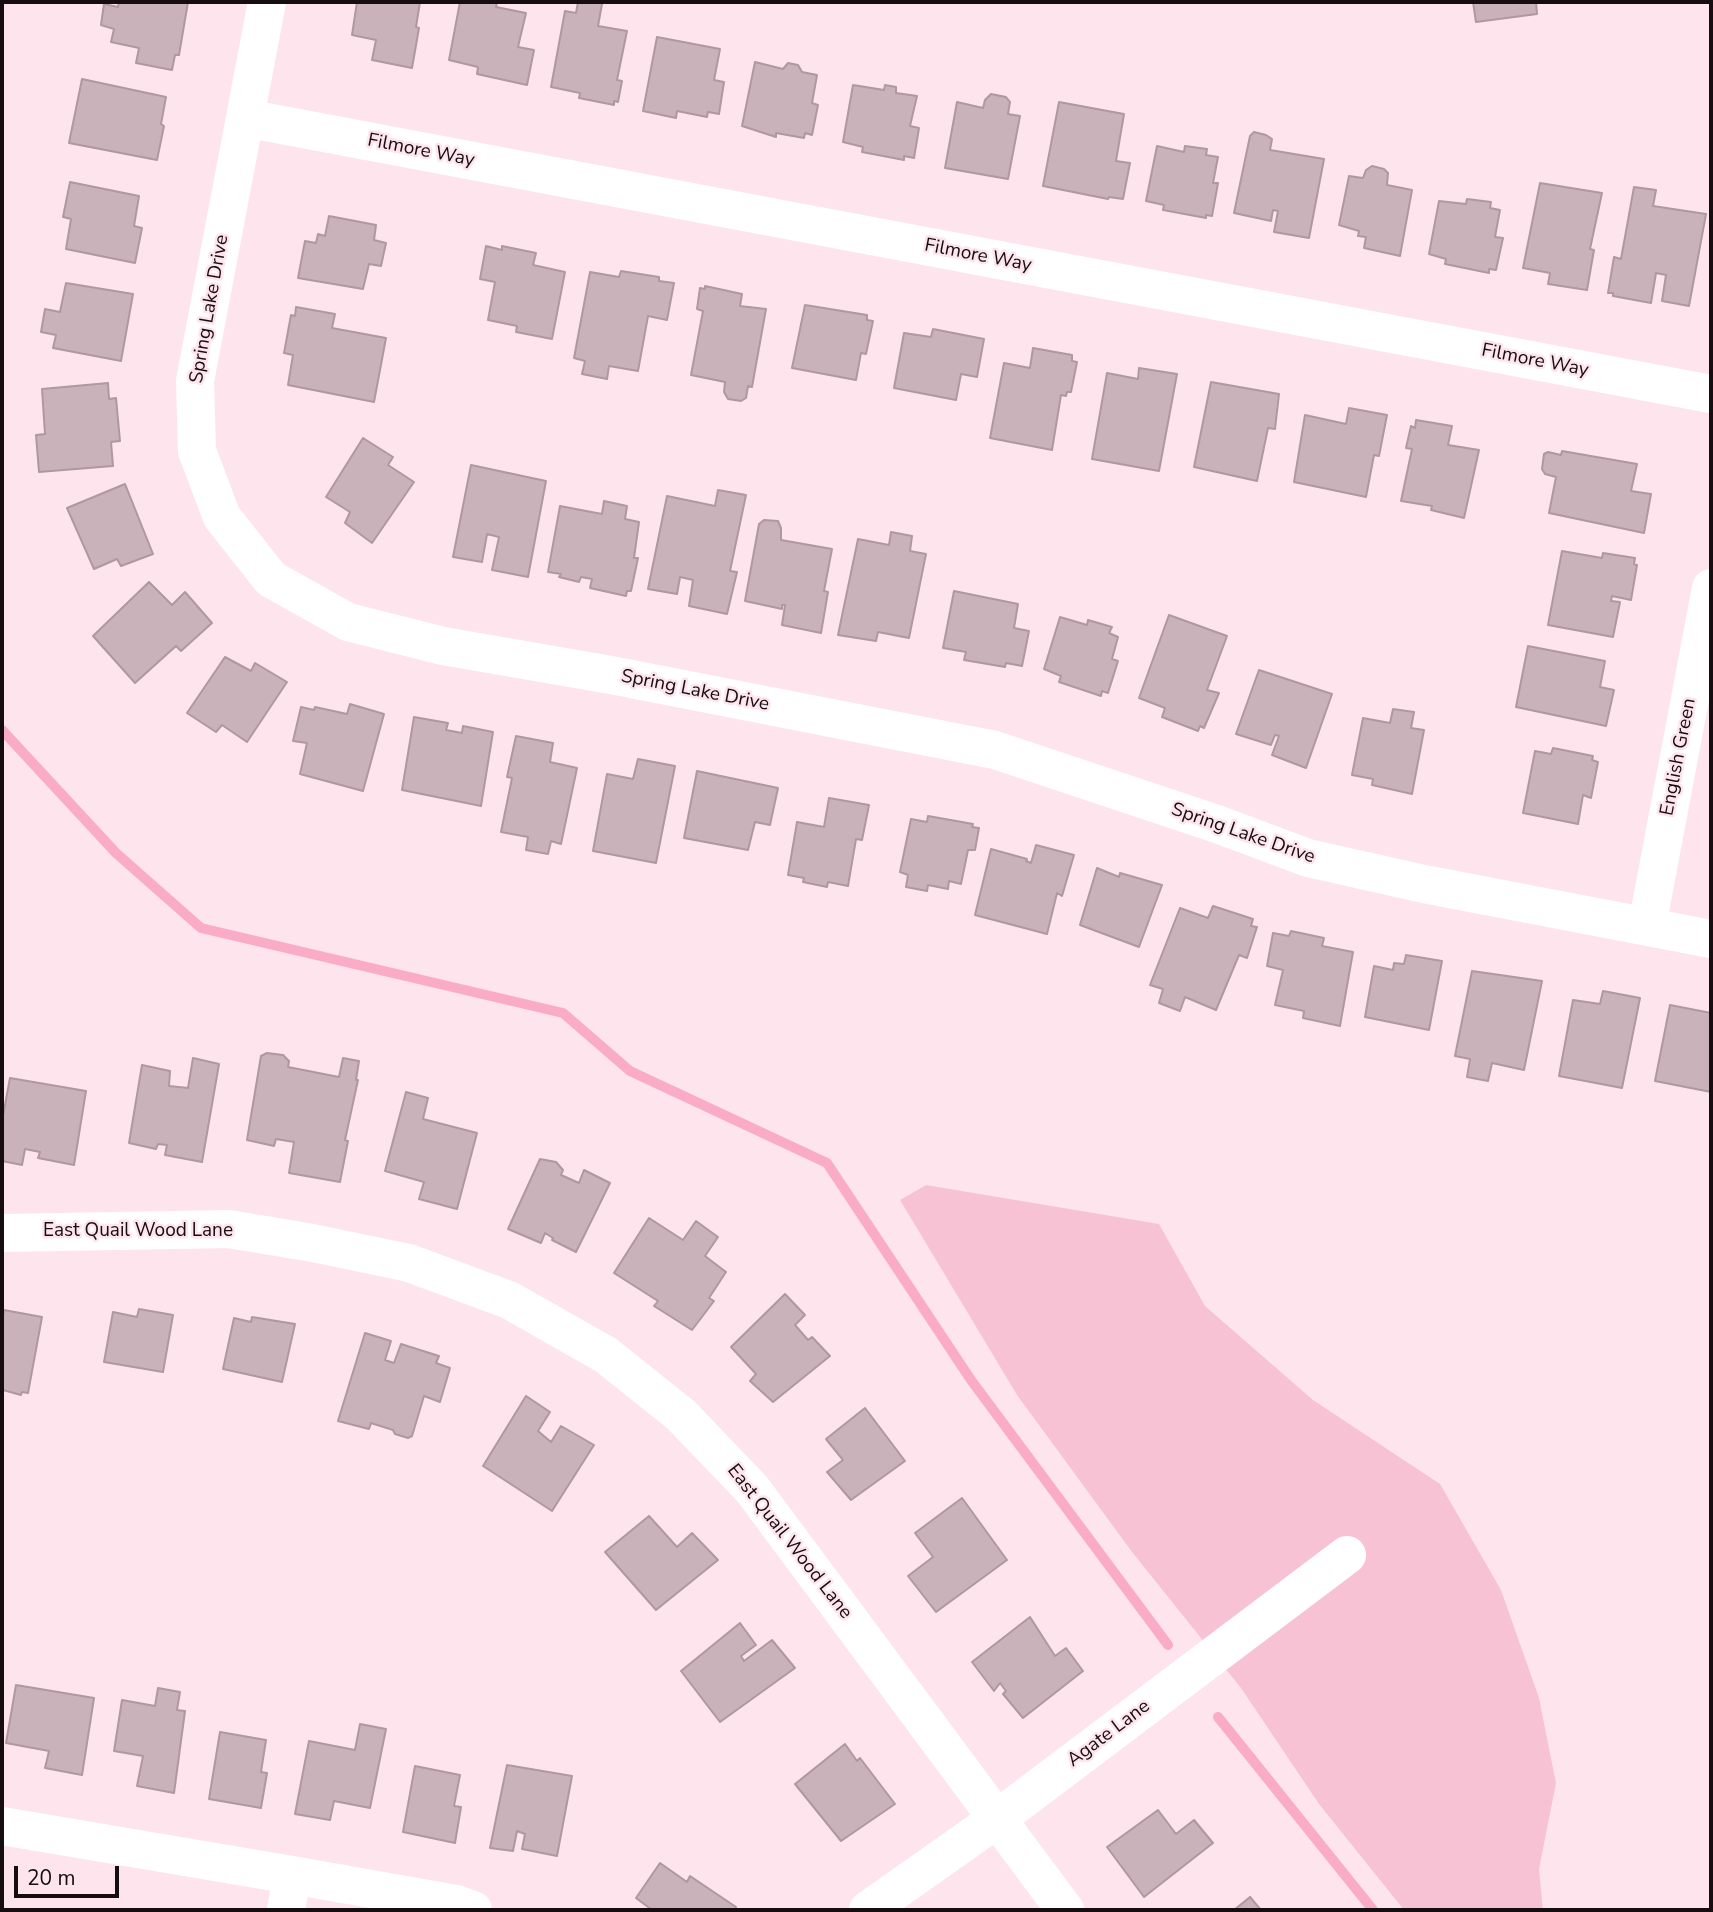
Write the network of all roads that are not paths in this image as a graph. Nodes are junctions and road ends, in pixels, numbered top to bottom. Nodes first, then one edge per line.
1 (267, 2) edge
2 (245, 118) junction
3 (1711, 394) edge
4 (1711, 589) edge
5 (1647, 926) junction
6 (1711, 939) edge
7 (2, 1233) edge
8 (1347, 1555) dead end
9 (996, 1819) junction
10 (2, 1826) edge
11 (289, 1893) edge
12 (473, 1910) edge
13 (868, 1910) edge
14 (1065, 1910) edge

1 - 2 street, Spring Lake Drive
2 - 3 street, Filmore Way
2 - 5 street, Spring Lake Drive
4 - 5 street, English Green
5 - 6 street, Spring Lake Drive
7 - 9 street, East Quail Wood Lane
8 - 9 street, Agate Lane
9 - 13 street, Agate Lane
9 - 14 street, East Quail Wood Lane
10 - 11 street
11 - 12 street

